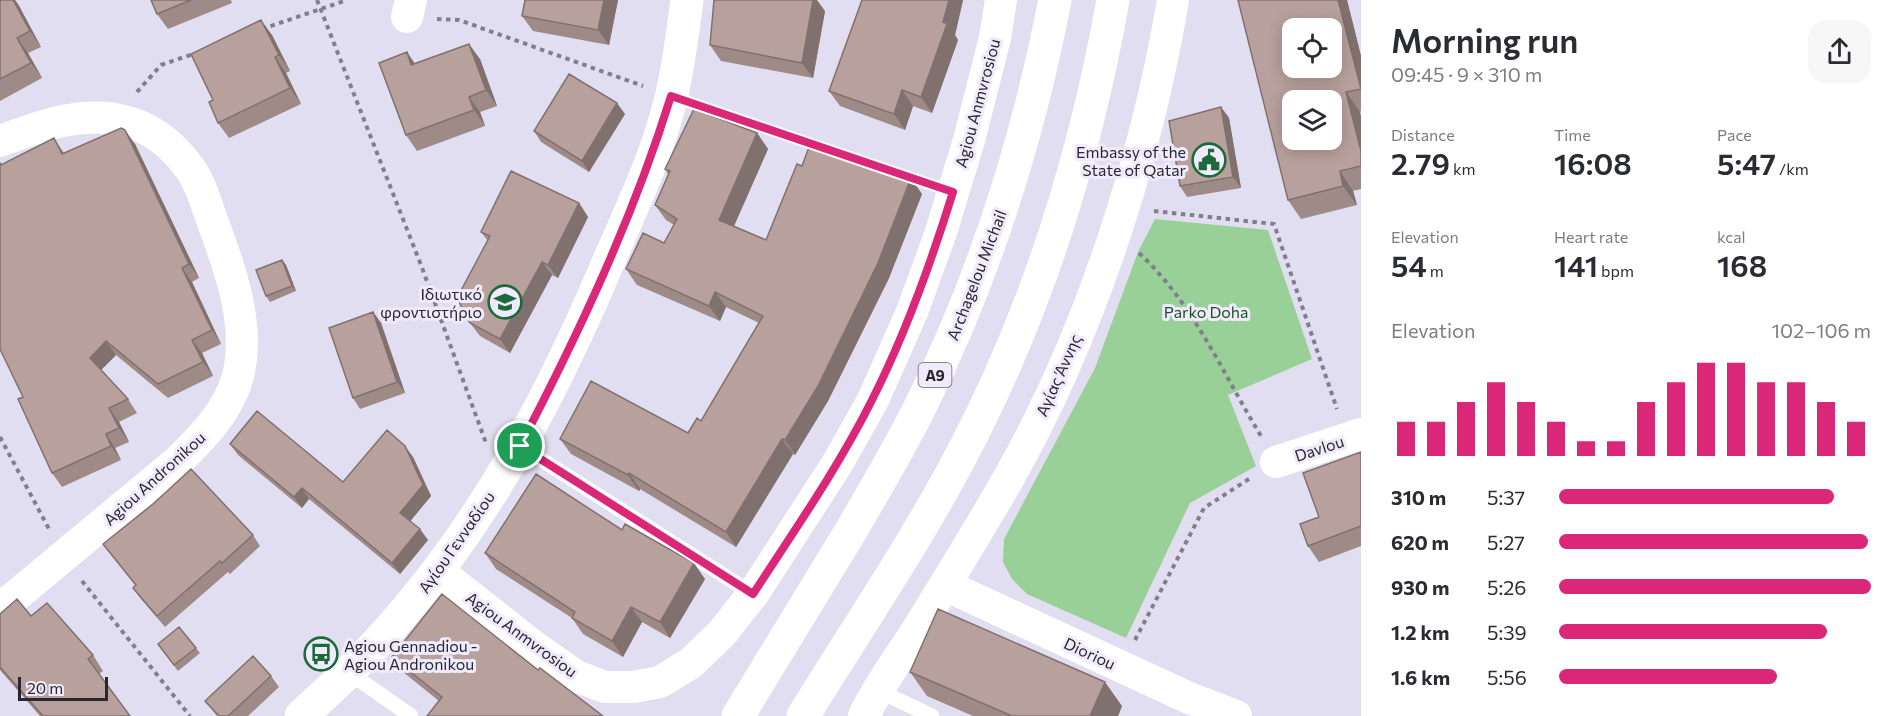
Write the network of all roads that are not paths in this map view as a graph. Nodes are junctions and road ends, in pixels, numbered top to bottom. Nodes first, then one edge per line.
1 (687, 0) edge
2 (1001, 0) edge
3 (1055, 0) edge
4 (1113, 0) edge
5 (1173, 0) edge
6 (0, 141) edge
7 (1354, 436) edge
8 (520, 446) junction
9 (1276, 462) road end
10 (438, 571) junction
11 (945, 585) junction
12 (753, 594) junction
13 (0, 609) edge
14 (348, 672) junction
15 (871, 703) edge
16 (1184, 707) edge
17 (301, 716) edge
18 (411, 716) edge
19 (738, 716) edge
20 (803, 716) edge
21 (932, 716) edge
22 (1236, 716) edge

1 - 8 main road, Αγίου Γενναδίου
2 - 12 street, Agiou Anmvrosiou
3 - 19 main road, Archagelou Michail / A9
4 - 20 main road
5 - 11 street, Αγίας Άννης
6 - 13 street, Agiou Andronikou
7 - 9 street, Davlou
8 - 10 main road, Αγίου Γενναδίου
8 - 12 lane
10 - 12 street, Agiou Anmvrosiou
10 - 14 main road, Αγίου Γενναδίου
11 - 15 street, Αγίας Άννης
11 - 16 street, Dioriou
14 - 17 main road, Αγίου Γενναδίου
14 - 18 lane
15 - 21 lane
16 - 22 street, Dioriou

